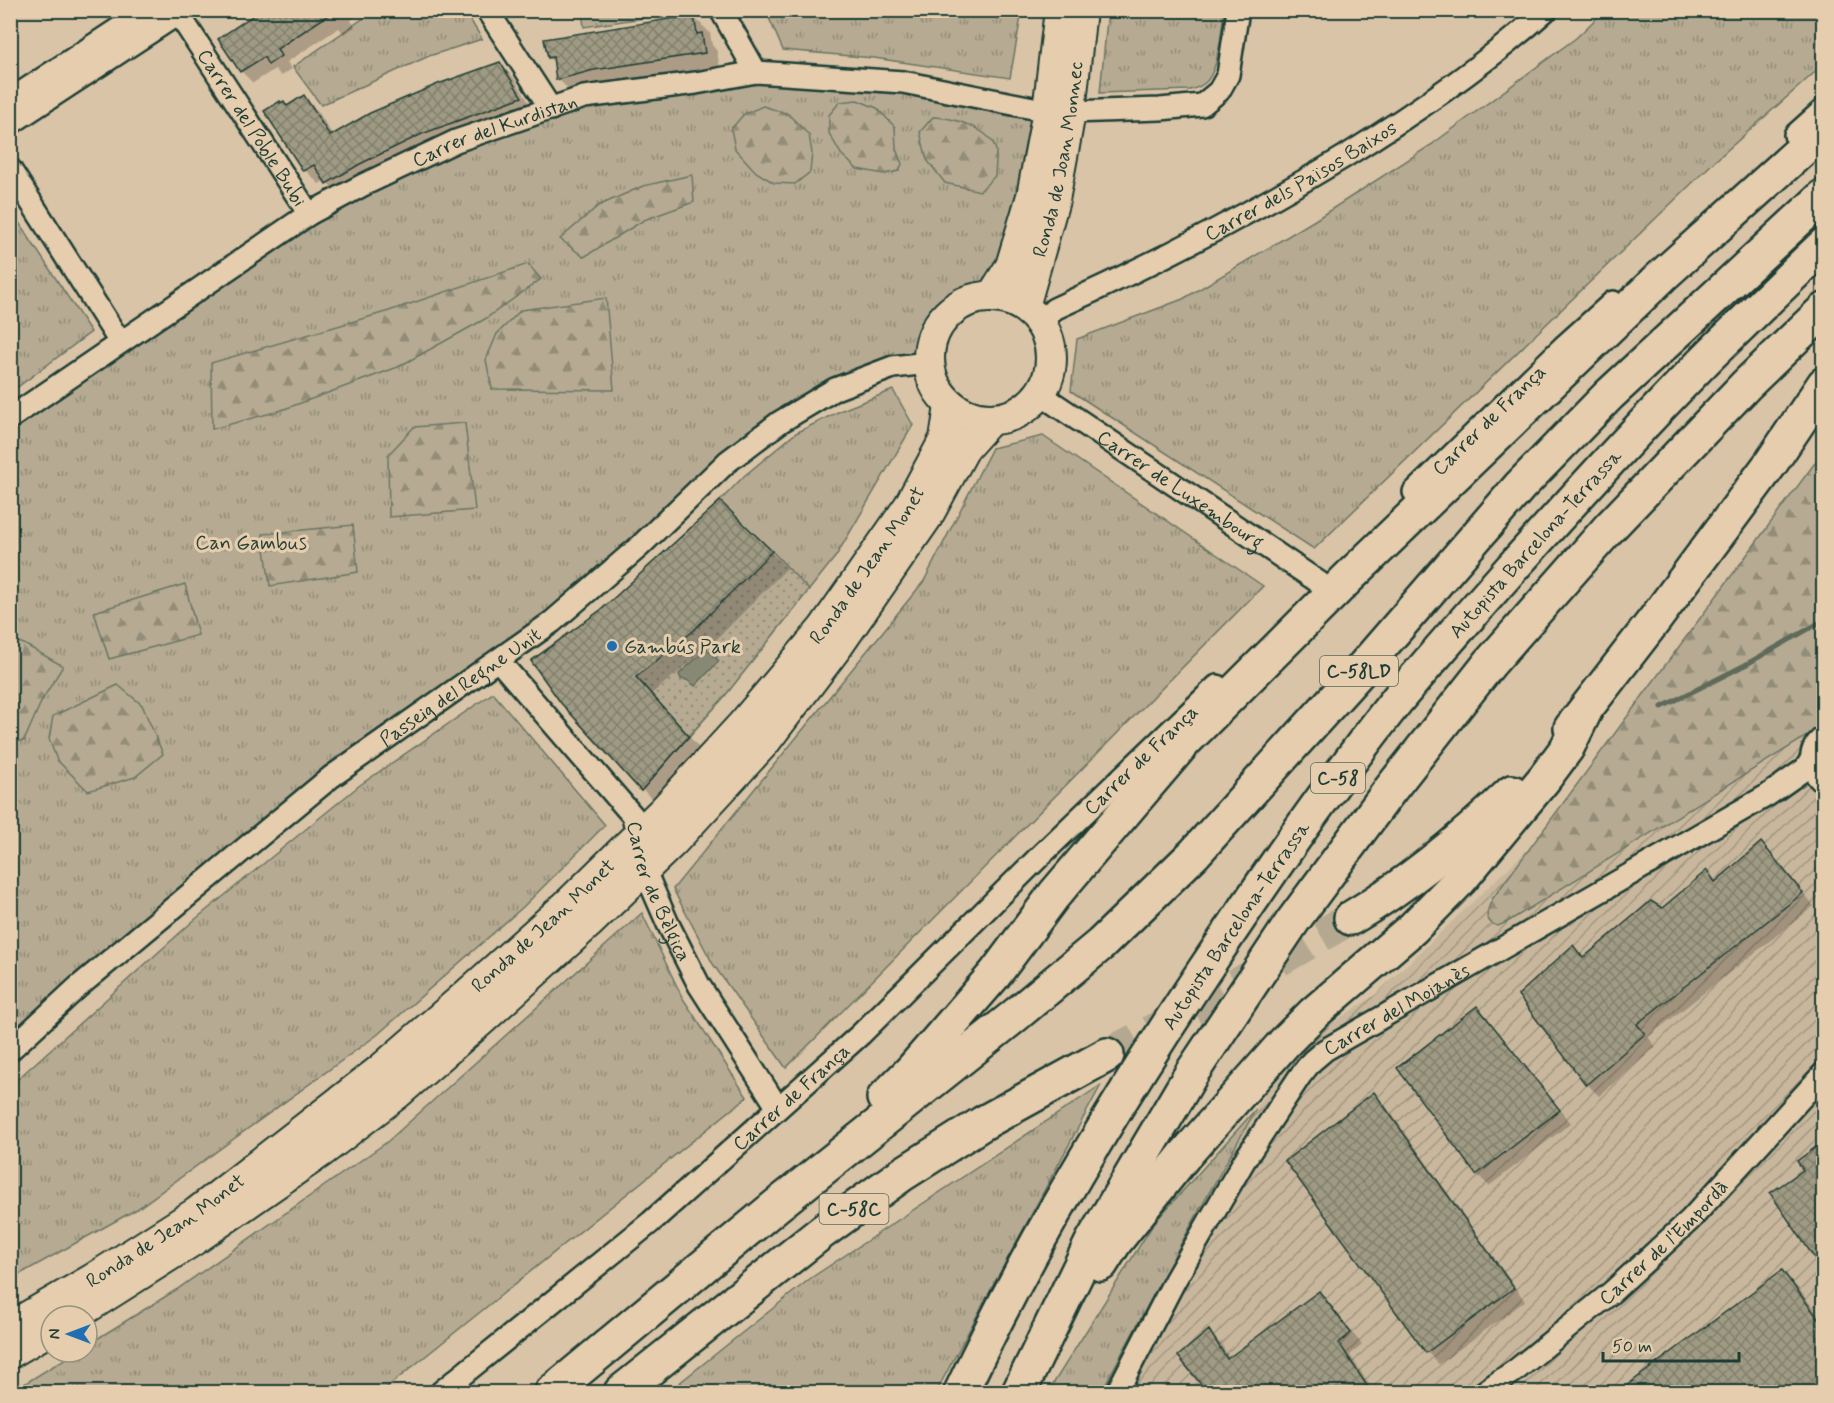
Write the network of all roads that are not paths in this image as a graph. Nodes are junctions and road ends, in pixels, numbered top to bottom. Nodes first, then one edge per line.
1 (147, 10) edge
2 (487, 10) edge
3 (721, 10) edge
4 (1060, 10) edge
5 (1081, 10) edge
6 (1238, 10) edge
7 (1546, 10) edge
8 (179, 12) edge
9 (756, 72) junction
10 (10, 100) edge
11 (551, 109) junction
12 (1824, 109) edge
13 (1059, 112) junction
14 (10, 124) edge
15 (1824, 130) edge
16 (10, 169) edge
17 (1824, 196) edge
18 (309, 214) junction
19 (1824, 245) edge
20 (992, 296) junction
21 (1824, 310) edge
22 (1033, 316) junction
23 (120, 342) junction
24 (928, 363) junction
25 (1824, 384) edge
26 (1040, 394) junction
27 (1824, 399) edge
28 (951, 406) junction
29 (10, 418) edge
30 (990, 420) junction
31 (1771, 463) junction
32 (1320, 583) junction
33 (498, 660) junction
34 (1586, 711) junction
35 (1824, 736) edge
36 (1811, 760) junction
37 (1824, 783) edge
38 (637, 836) junction
39 (1194, 854) joint
40 (644, 869) junction
41 (1352, 918) tunnel mouth
42 (10, 1050) edge
43 (1107, 1055) tunnel mouth
44 (1824, 1074) edge
45 (778, 1108) junction
46 (776, 1206) junction
47 (93, 1304) edge
48 (10, 1327) edge
49 (39, 1336) edge
50 (10, 1353) edge
51 (1022, 1388) edge
52 (441, 1392) edge
53 (552, 1392) edge
54 (621, 1392) edge
55 (961, 1392) edge
56 (1117, 1392) edge
57 (1484, 1392) edge

1 - 10 street
2 - 11 street
3 - 9 street
4 - 13 street, Ronda de Joan Monnec
5 - 13 street, Ronda de Joan Monnec
6 - 13 street, Carrer del Kurdistan
7 - 22 street, Carrer dels Països Baixos
8 - 14 street
8 - 18 street, Carrer del Poble Bubi
9 - 11 street, Carrer del Kurdistan
9 - 13 street, Carrer del Kurdistan
11 - 18 street, Carrer del Kurdistan
12 - 32 street, Carrer de França
13 - 20 street, Ronda de Joan Monnec
13 - 22 street, Ronda de Joan Monnec
15 - 46 highway
16 - 23 street
17 - 39 highway, C-58LD
18 - 23 street, Carrer del Kurdistan
19 - 55 highway, Autopista Barcelona-Terrassa / C-58
20 - 22 street
20 - 24 street
21 - 51 highway, C-58
22 - 26 street
23 - 29 street, Carrer del Kurdistan
24 - 28 street
24 - 33 street, Passeig del Regne Unit
25 - 31 highway
26 - 30 street
26 - 32 street, Carrer de Luxembourg
27 - 31 highway
28 - 30 street
28 - 38 street, Ronda de Jean Monet
30 - 40 street, Ronda de Jean Monet
31 - 34 highway
32 - 45 street, Carrer de França
33 - 38 street, Carrer de Bèlgica
33 - 42 street, Passeig del Regne Unit
34 - 41 highway
34 - 51 highway
35 - 36 street, Carrer del Moianès
36 - 37 street
36 - 56 street, Carrer del Moianès
38 - 40 street, Carrer de Bèlgica
38 - 48 street, Ronda de Jean Monet
39 - 46 highway, C-58C
40 - 45 street, Carrer de Bèlgica
40 - 47 street, Ronda de Jean Monet
43 - 54 highway, C-58C
44 - 57 street, Carrer de l'Empordà
45 - 52 street, Carrer de França
46 - 53 highway, C-58C
49 - 50 street

